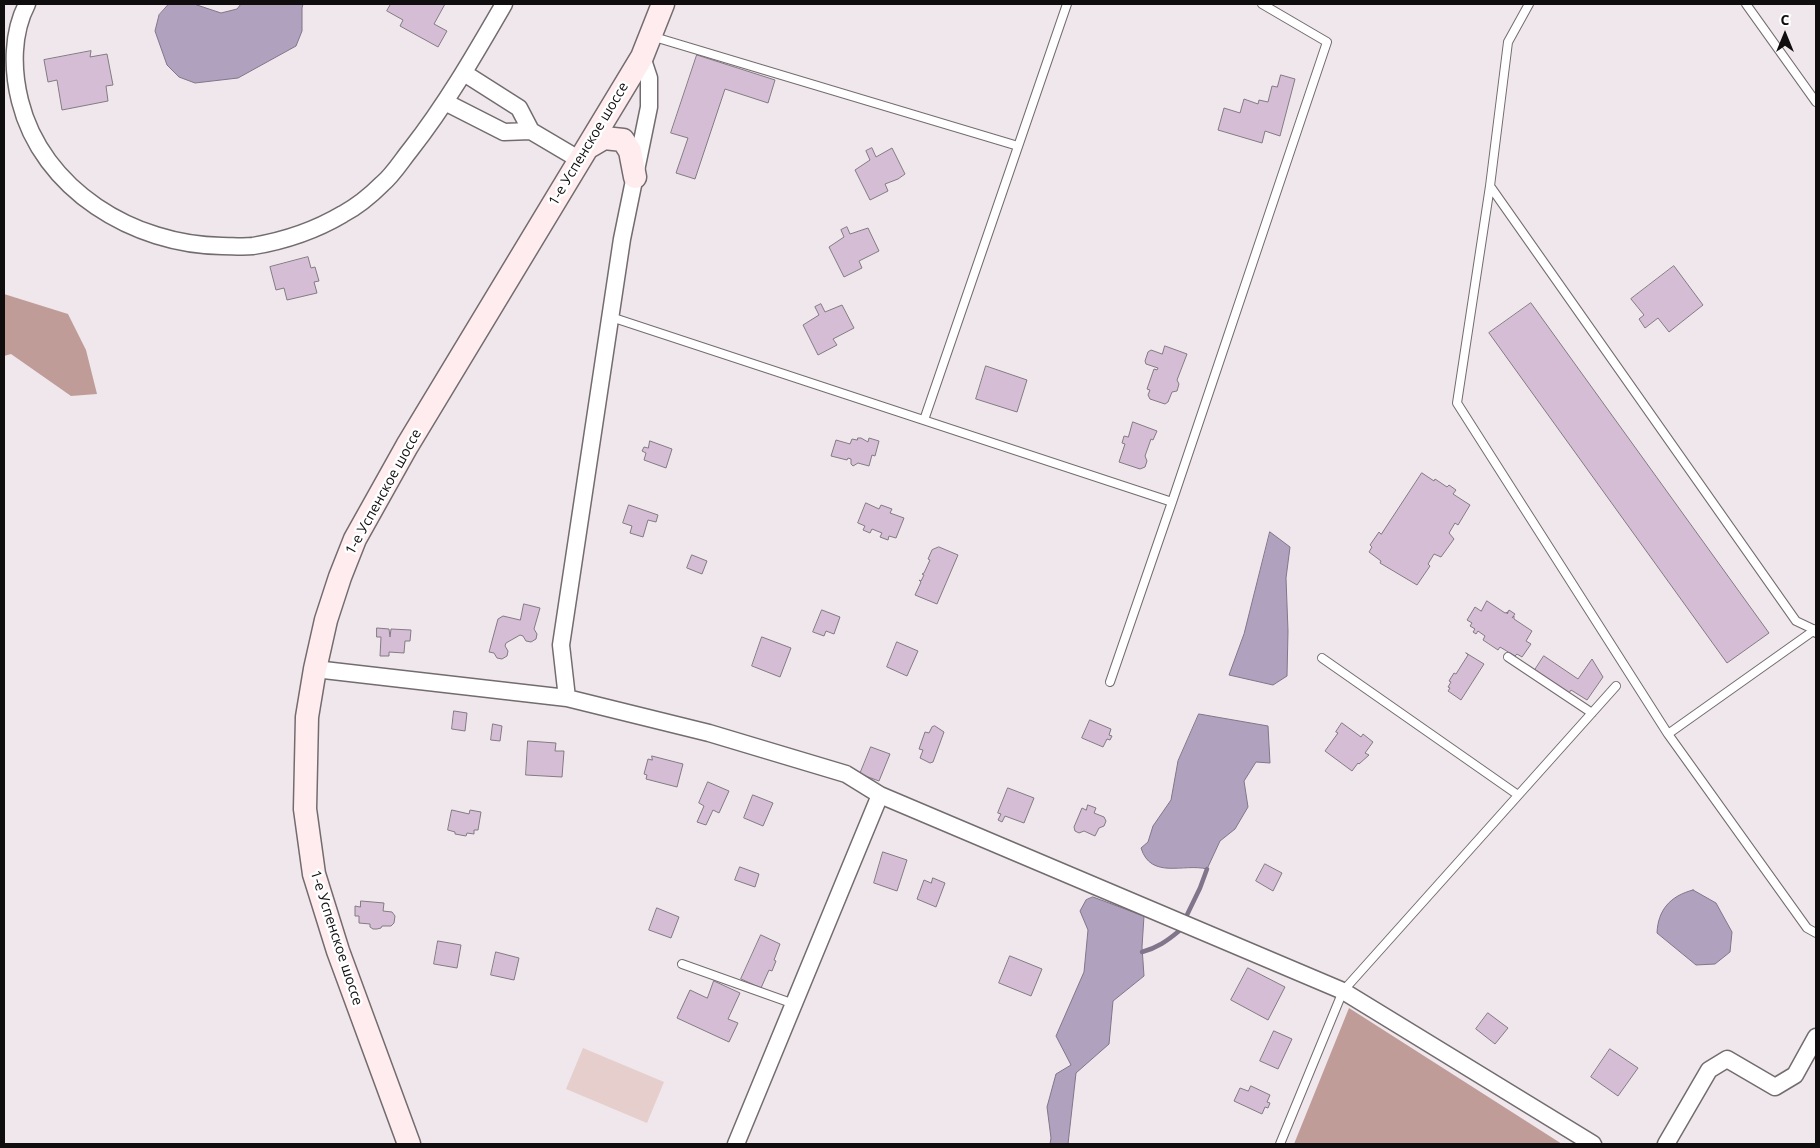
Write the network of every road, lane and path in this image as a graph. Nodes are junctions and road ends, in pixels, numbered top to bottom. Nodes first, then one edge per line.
1 (27, 4) edge
2 (504, 4) edge
3 (663, 4) edge
4 (1067, 4) edge
5 (1262, 4) edge
6 (1529, 4) edge
7 (1746, 4) edge
8 (650, 36) junction
9 (642, 57) junction
10 (464, 73) junction
11 (445, 102) junction
12 (1816, 102) edge
13 (531, 131) junction
14 (1018, 146) junction
15 (583, 154) junction
16 (635, 177) junction
17 (1490, 186) junction
18 (611, 317) junction
19 (924, 420) junction
20 (1172, 502) junction
21 (1816, 631) edge
22 (1508, 656) dead end
23 (1322, 658) dead end
24 (315, 670) junction
25 (1110, 682) dead end
26 (1616, 686) dead end
27 (568, 698) junction
28 (1592, 713) junction
29 (1668, 734) junction
30 (880, 795) junction
31 (1518, 795) junction
32 (1816, 933) edge
33 (682, 964) dead end
34 (1342, 991) junction
35 (794, 1004) junction
36 (1816, 1037) edge
37 (409, 1144) edge
38 (736, 1144) edge
39 (1280, 1144) edge
40 (1592, 1144) edge
41 (1666, 1144) edge

1 - 11 street
2 - 10 street
3 - 8 main road, 1-е Успенское шоссе
4 - 14 lane
5 - 20 lane
6 - 17 lane
7 - 12 lane
8 - 9 main road, 1-е Успенское шоссе
8 - 14 lane
9 - 15 main road, 1-е Успенское шоссе
9 - 16 street
10 - 11 street
10 - 13 street
11 - 13 street
13 - 15 street
14 - 19 lane
15 - 16 main road
15 - 24 main road, 1-е Успенское шоссе
16 - 18 street
17 - 21 lane
17 - 29 lane
18 - 19 lane
18 - 27 street
19 - 20 lane
20 - 25 lane
21 - 29 lane
22 - 28 lane
23 - 31 lane
24 - 27 street
24 - 37 main road, 1-е Успенское шоссе
26 - 28 lane
27 - 30 street
28 - 31 lane
29 - 32 lane
30 - 34 street
30 - 35 street
31 - 34 lane
33 - 35 lane
34 - 39 lane
34 - 40 street
35 - 38 street
36 - 41 street

